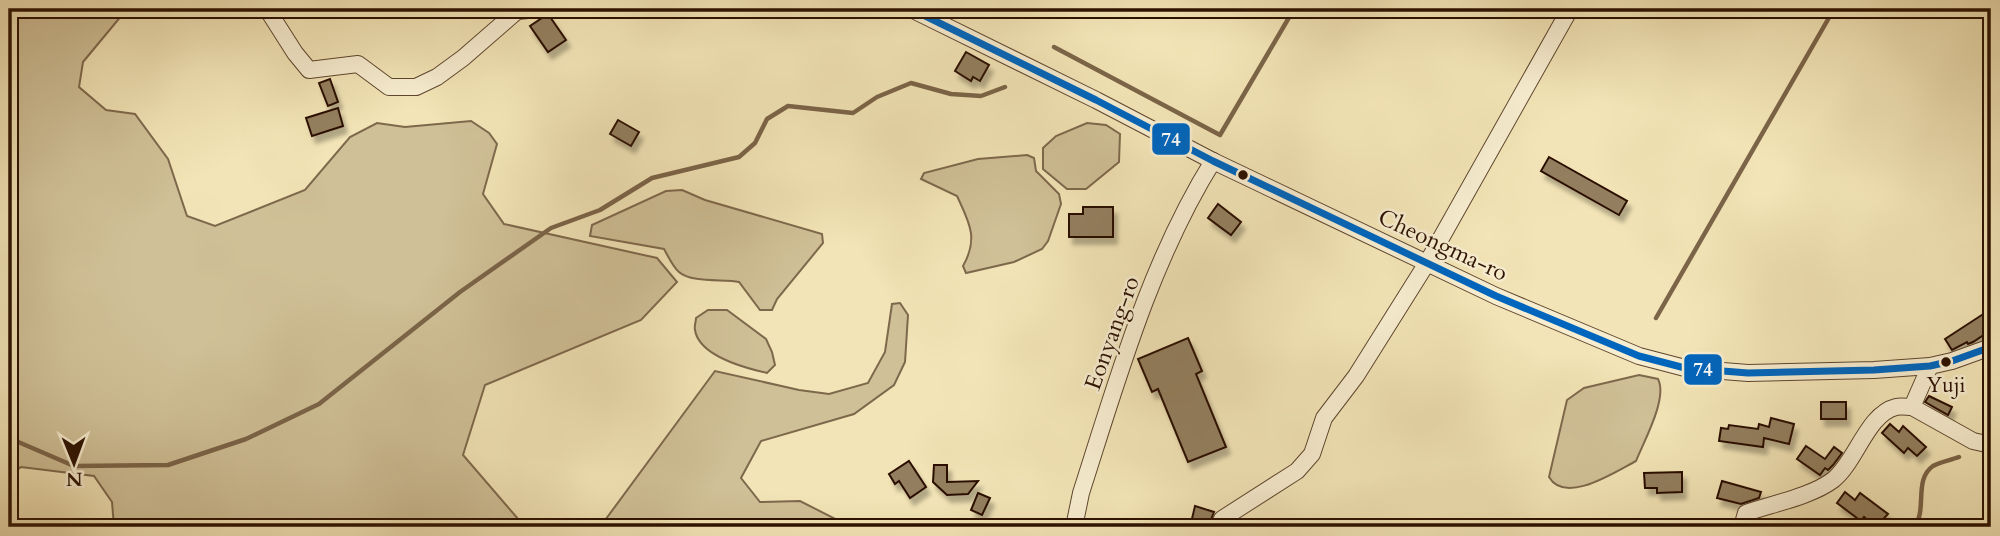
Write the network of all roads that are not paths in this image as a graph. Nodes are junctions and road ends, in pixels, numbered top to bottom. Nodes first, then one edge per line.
1 (267, 9) edge
2 (539, 9) edge
3 (911, 9) edge
4 (1570, 9) edge
5 (1213, 162) junction
6 (1427, 263) junction
7 (1991, 347) edge
8 (1930, 366) junction
9 (1912, 407) junction
10 (1991, 445) edge
11 (1074, 527) edge
12 (1217, 527) edge
13 (1742, 527) edge

1 - 2 street
3 - 5 street, Cheongma-ro
4 - 6 street
5 - 6 street, Cheongma-ro
5 - 11 street, Eonyang-ro
6 - 8 street, Cheongma-ro
6 - 12 street
7 - 8 street, Cheongma-ro
8 - 9 street
9 - 10 street
9 - 13 street

